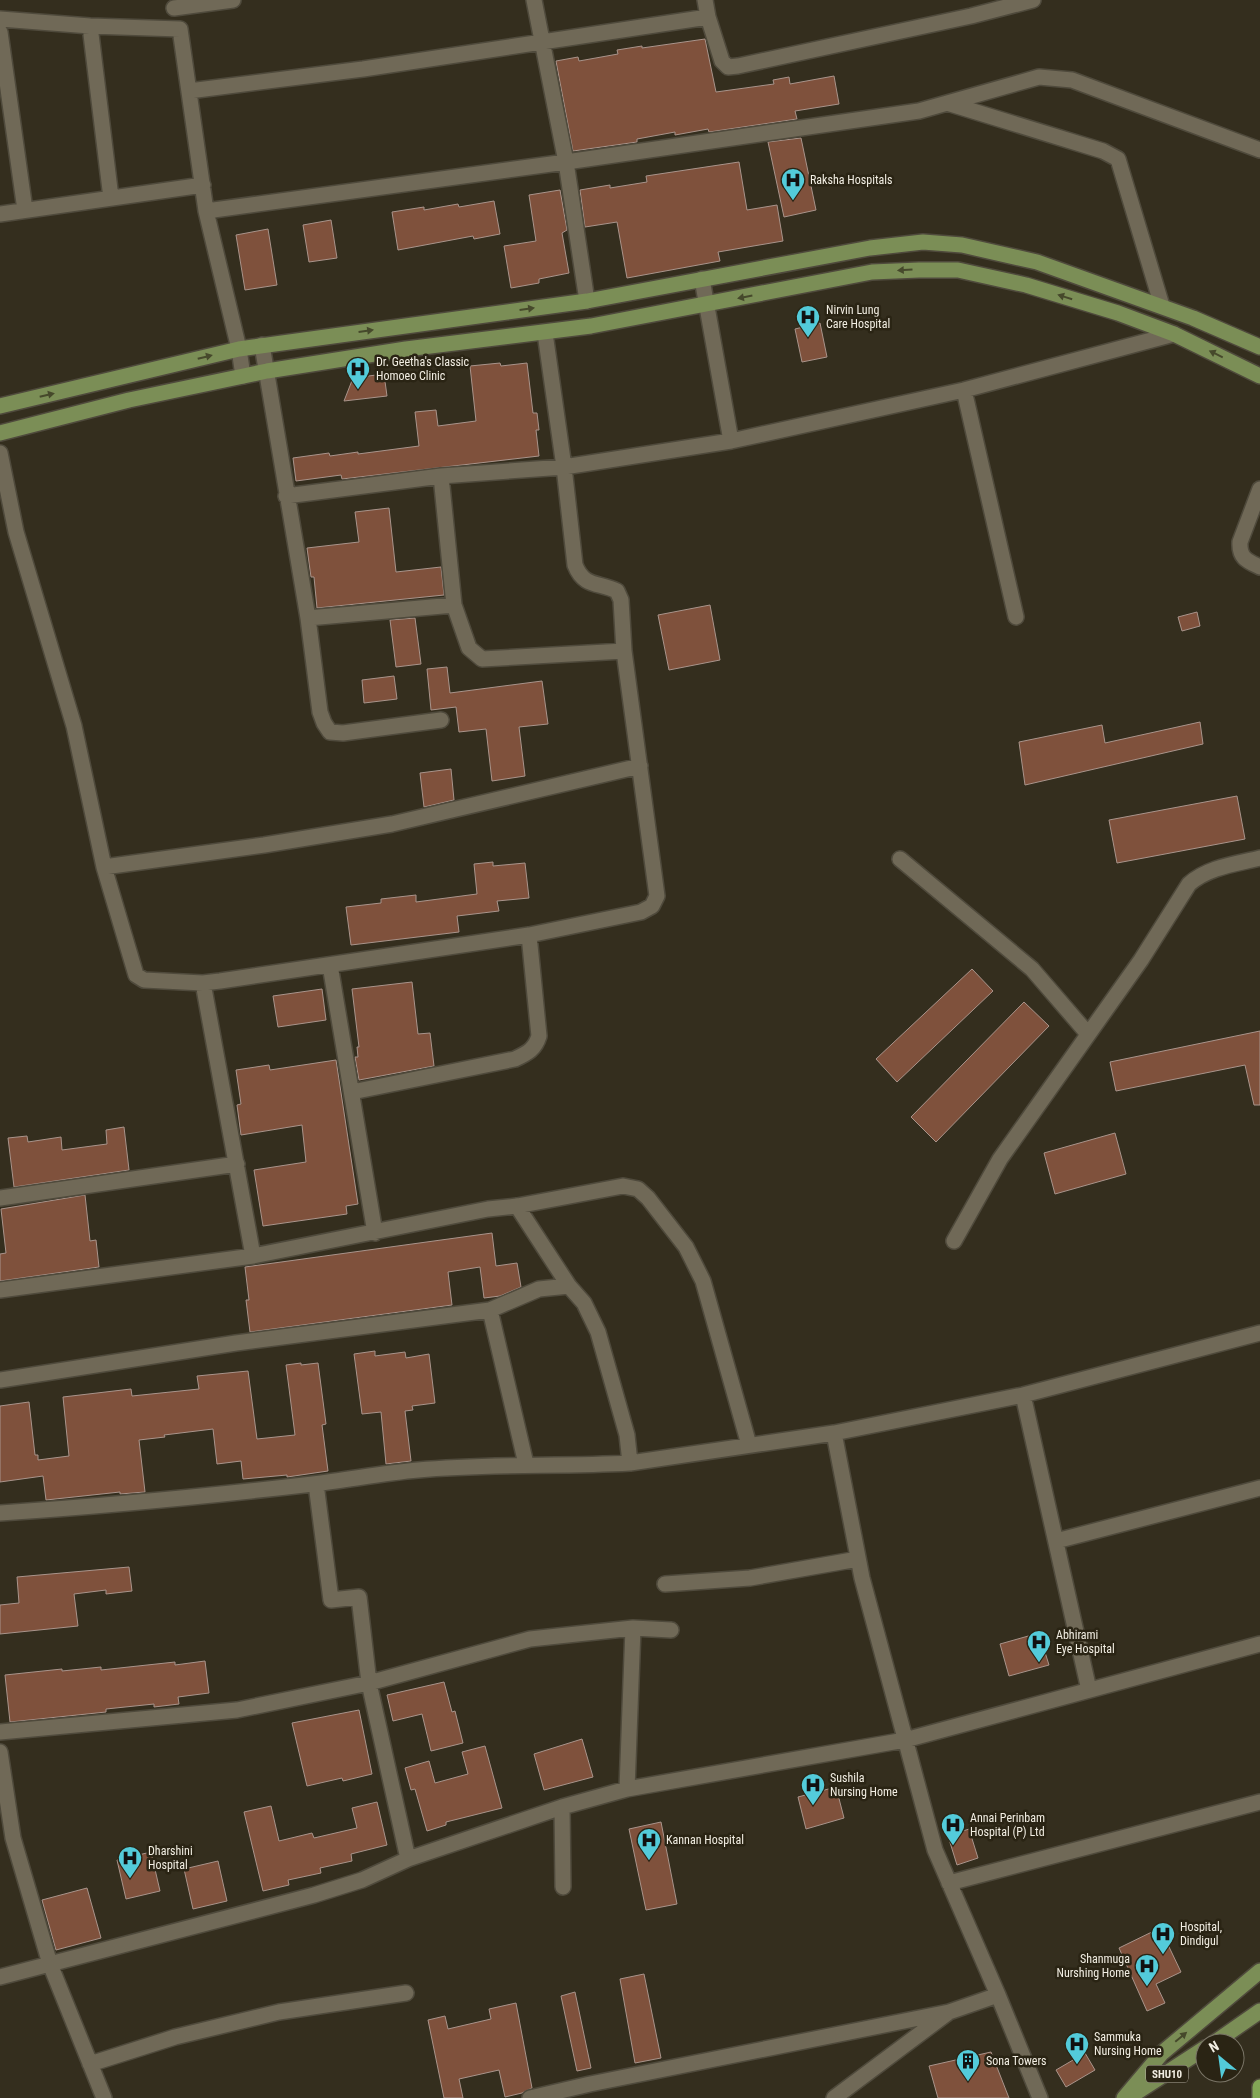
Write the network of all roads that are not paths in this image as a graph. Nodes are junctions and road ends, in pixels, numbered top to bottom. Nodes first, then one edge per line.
1 (233, 0) edge
2 (534, 0) edge
3 (705, 0) edge
4 (1031, 0) edge
5 (174, 4) edge
6 (708, 17) junction
7 (0, 19) edge
8 (90, 26) junction
9 (180, 28) junction
10 (0, 32) edge
11 (541, 42) junction
12 (189, 91) junction
13 (947, 103) junction
14 (1260, 150) edge
15 (566, 162) junction
16 (203, 185) junction
17 (111, 198) junction
18 (26, 210) junction
19 (206, 211) junction
20 (0, 214) edge
21 (702, 279) junction
22 (587, 301) junction
23 (707, 303) junction
24 (1162, 306) junction
25 (545, 333) junction
26 (1174, 334) junction
27 (262, 345) junction
28 (1260, 348) edge
29 (239, 349) junction
30 (268, 371) junction
31 (243, 376) junction
32 (1260, 376) edge
33 (964, 390) junction
34 (0, 406) edge
35 (0, 433) edge
36 (731, 441) junction
37 (0, 453) edge
38 (564, 467) junction
39 (441, 476) junction
40 (1260, 489) edge
41 (286, 496) junction
42 (1260, 567) edge
43 (454, 605) junction
44 (1016, 617) dead end
45 (308, 618) junction
46 (624, 651) junction
47 (440, 720) dead end
48 (640, 766) junction
49 (1260, 858) edge
50 (900, 859) dead end
51 (104, 867) junction
52 (529, 935) junction
53 (330, 964) junction
54 (203, 983) junction
55 (1088, 1034) junction
56 (352, 1092) junction
57 (237, 1164) junction
58 (0, 1198) edge
59 (517, 1206) junction
60 (375, 1233) junction
61 (954, 1240) dead end
62 (254, 1256) junction
63 (569, 1286) junction
64 (0, 1290) edge
65 (490, 1310) junction
66 (1260, 1332) edge
67 (0, 1380) edge
68 (1023, 1395) junction
69 (834, 1433) junction
70 (749, 1445) junction
71 (630, 1463) junction
72 (526, 1464) junction
73 (316, 1484) junction
74 (1260, 1488) edge
75 (0, 1513) edge
76 (1056, 1541) junction
77 (858, 1559) junction
78 (665, 1584) dead end
79 (633, 1628) junction
80 (671, 1630) dead end
81 (1260, 1644) edge
82 (369, 1683) junction
83 (1089, 1690) junction
84 (0, 1732) edge
85 (905, 1740) junction
86 (0, 1752) edge
87 (627, 1789) junction
88 (1260, 1802) edge
89 (562, 1807) junction
90 (6, 1840) edge
91 (408, 1859) junction
92 (950, 1883) junction
93 (563, 1887) dead end
94 (50, 1964) junction
95 (1260, 1971) edge
96 (0, 1977) edge
97 (406, 1993) dead end
98 (998, 1995) junction
99 (1260, 2011) edge
100 (949, 2012) junction
101 (1228, 2033) edge
102 (1195, 2055) edge
103 (90, 2064) junction
104 (1260, 2087) edge
105 (592, 2091) edge
106 (104, 2098) edge
107 (530, 2098) edge
108 (834, 2098) edge
109 (1040, 2098) edge
110 (1126, 2098) edge
111 (1260, 2098) edge

1 - 5 street
2 - 11 street
3 - 6 street
4 - 6 street
5 - 9 street
6 - 11 street
7 - 8 street
8 - 9 street
8 - 17 street
9 - 12 street
10 - 18 street
11 - 12 street
11 - 15 street
12 - 16 street
13 - 14 street
13 - 15 street
13 - 24 street
15 - 19 street
15 - 22 street
16 - 17 street
16 - 19 street
17 - 18 street
18 - 20 street
19 - 29 street
21 - 22 main road
21 - 23 street
21 - 24 main road
27 -> 22 main road
23 - 25 main road
26 -> 23 main road
23 - 36 street
24 - 28 main road
25 - 30 main road
25 - 38 street
32 -> 26 main road
26 - 33 street
27 - 29 main road
27 - 30 street
29 - 31 street
34 -> 29 main road
30 - 31 main road
30 - 41 street
31 - 35 main road
33 - 36 street
33 - 44 street
36 - 38 street
37 - 51 street
38 - 39 street
38 - 46 street
39 - 41 street
39 - 43 street
40 - 42 street
41 - 45 street
43 - 45 street
43 - 46 street
45 - 47 street
46 - 48 street
48 - 51 street
48 - 52 street
49 - 55 street
50 - 55 street
51 - 54 street
52 - 53 street
52 - 56 street
53 - 54 street
53 - 56 street
54 - 57 street
55 - 61 street
56 - 60 street
57 - 58 street
57 - 62 street
59 - 60 street
59 - 63 street
59 - 70 street
60 - 62 street
62 - 64 street
63 - 65 street
63 - 71 street
65 - 67 street
65 - 72 street
66 - 68 street
68 - 69 street
68 - 76 street
69 - 70 street
69 - 77 street
70 - 71 street
71 - 72 street
72 - 73 street
73 - 75 street
73 - 82 street
74 - 76 street
76 - 83 street
77 - 78 street
77 - 85 street
79 - 80 street
79 - 82 street
79 - 87 street
81 - 83 street
82 - 84 street
82 - 91 street
83 - 85 street
85 - 87 street
85 - 92 street
86 - 90 street
87 - 89 street
88 - 92 street
89 - 91 street
89 - 93 street
90 - 94 street
91 - 94 street
92 - 98 street
94 - 96 street
94 - 103 street
110 -> 95 main road, SHU10
97 - 103 street
98 - 100 street
98 - 109 street
99 - 101 main road
100 - 105 street
100 - 108 street
102 - 110 main road, SHU10
103 - 106 street
104 - 111 highway
105 - 107 street

